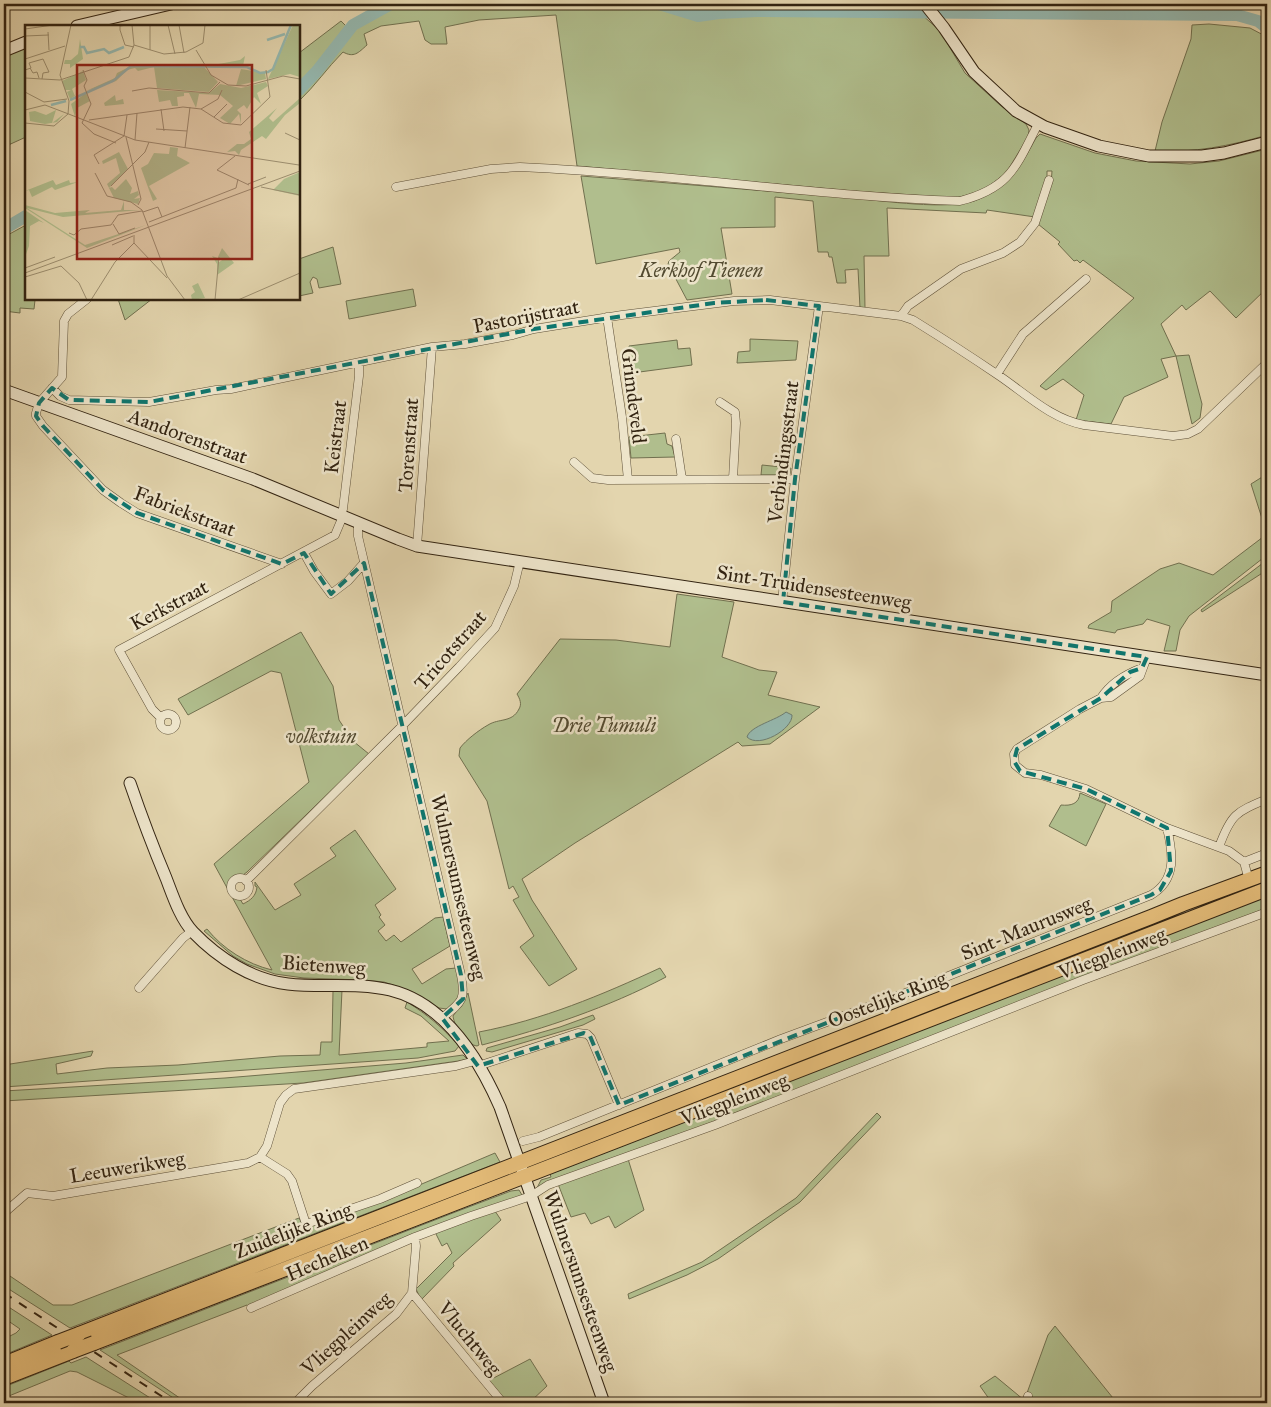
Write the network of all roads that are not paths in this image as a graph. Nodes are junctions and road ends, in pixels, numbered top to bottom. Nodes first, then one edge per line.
1 (171, 4) edge
2 (930, 5) edge
3 (81, 25) edge
4 (25, 42) edge
5 (4, 51) edge
6 (1038, 124) junction
7 (1267, 142) edge
8 (1049, 180) dead end
9 (396, 187) dead end
10 (1086, 278) dead end
11 (86, 300) edge
12 (819, 306) junction
13 (901, 316) junction
14 (607, 317) junction
15 (432, 347) junction
16 (359, 363) junction
17 (1267, 363) edge
18 (997, 374) junction
19 (52, 388) junction
20 (4, 390) edge
21 (720, 402) dead end
22 (39, 403) junction
23 (676, 439) dead end
24 (574, 462) dead end
25 (682, 479) junction
26 (733, 479) junction
27 (795, 479) junction
28 (628, 480) junction
29 (342, 515) junction
30 (358, 523) junction
31 (417, 546) junction
32 (304, 552) junction
33 (520, 561) junction
34 (364, 563) junction
35 (282, 564) junction
36 (782, 602) junction
37 (1147, 657) junction
38 (1267, 676) edge
39 (161, 718) dead end
40 (403, 725) junction
41 (130, 783) dead end
42 (1267, 798) edge
43 (1167, 828) junction
44 (1219, 846) junction
45 (1267, 852) edge
46 (1244, 862) junction
47 (1267, 872) edge
48 (1247, 873) dead end
49 (246, 881) dead end
50 (1267, 889) edge
51 (1267, 912) edge
52 (192, 931) junction
53 (139, 988) dead end
54 (442, 1018) junction
55 (476, 1063) junction
56 (619, 1105) junction
57 (523, 1141) dead end
58 (260, 1157) junction
59 (520, 1163) junction
60 (524, 1177) junction
61 (418, 1183) dead end
62 (531, 1196) junction
63 (4, 1213) edge
64 (415, 1237) junction
65 (412, 1293) junction
66 (252, 1308) dead end
67 (4, 1364) edge
68 (4, 1378) edge
69 (295, 1403) edge
70 (503, 1403) edge
71 (604, 1403) edge

1 - 3 street
2 - 6 street
4 - 5 street
6 - 7 street
6 - 9 street
8 - 13 street
10 - 18 street
11 - 19 street
12 - 13 street, Pastorijstraat
12 - 14 street, Pastorijstraat
12 - 27 street, Verbindingsstraat
13 - 18 street, Pastorijstraat
14 - 15 street, Pastorijstraat
14 - 28 street, Grimdeveld
15 - 16 street, Pastorijstraat
15 - 31 street, Torenstraat
16 - 19 street, Pastorijstraat
16 - 29 street, Keistraat
17 - 18 street, Pastorijstraat
19 - 22 street
20 - 22 street, Aandorenstraat
21 - 26 street
22 - 29 street, Aandorenstraat
22 - 35 street, Fabriekstraat
23 - 25 street
24 - 28 street
25 - 26 street
25 - 28 street
26 - 27 street
27 - 36 street, Verbindingsstraat
29 - 30 street, Aandorenstraat
29 - 32 street, Kerkstraat
30 - 31 street, Sint-Truidensesteenweg
30 - 34 street, Wulmersumsesteenweg
31 - 33 street, Sint-Truidensesteenweg
32 - 34 street
32 - 35 street, Kerkstraat
33 - 36 street, Sint-Truidensesteenweg
33 - 40 street, Tricotstraat
34 - 40 street, Wulmersumsesteenweg
35 - 39 street, Kerkstraat
36 - 37 street, Sint-Truidensesteenweg
37 - 38 street, Sint-Truidensesteenweg
37 - 43 street
40 - 49 street, Tricotstraat
40 - 54 street, Wulmersumsesteenweg
41 - 52 street, Bietenweg
42 - 44 street
43 - 44 street
43 - 56 street, Sint-Maurusweg
44 - 46 street
45 - 46 street
46 - 48 street
47 - 59 highway, Oostelijke Ring
50 - 60 highway, Oostelijke Ring
51 - 62 street, Vliegpleinweg
52 - 53 street
52 - 54 street, Bietenweg
54 - 55 street, Wulmersumsesteenweg
55 - 56 street
55 - 58 street
55 - 59 street, Wulmersumsesteenweg
56 - 57 street, Sint-Maurusweg
58 - 61 street
58 - 63 street, Leeuwerikweg
59 - 60 street, Wulmersumsesteenweg
59 - 67 highway, Zuidelijke Ring, bridge
60 - 62 street, Wulmersumsesteenweg
60 - 68 highway, Zuidelijke Ring, bridge
62 - 64 street, Vliegpleinweg
62 - 71 street, Wulmersumsesteenweg
64 - 65 street, Vliegpleinweg
64 - 66 street, Hechelken
65 - 69 street, Vliegpleinweg
65 - 70 street, Vluchtweg

